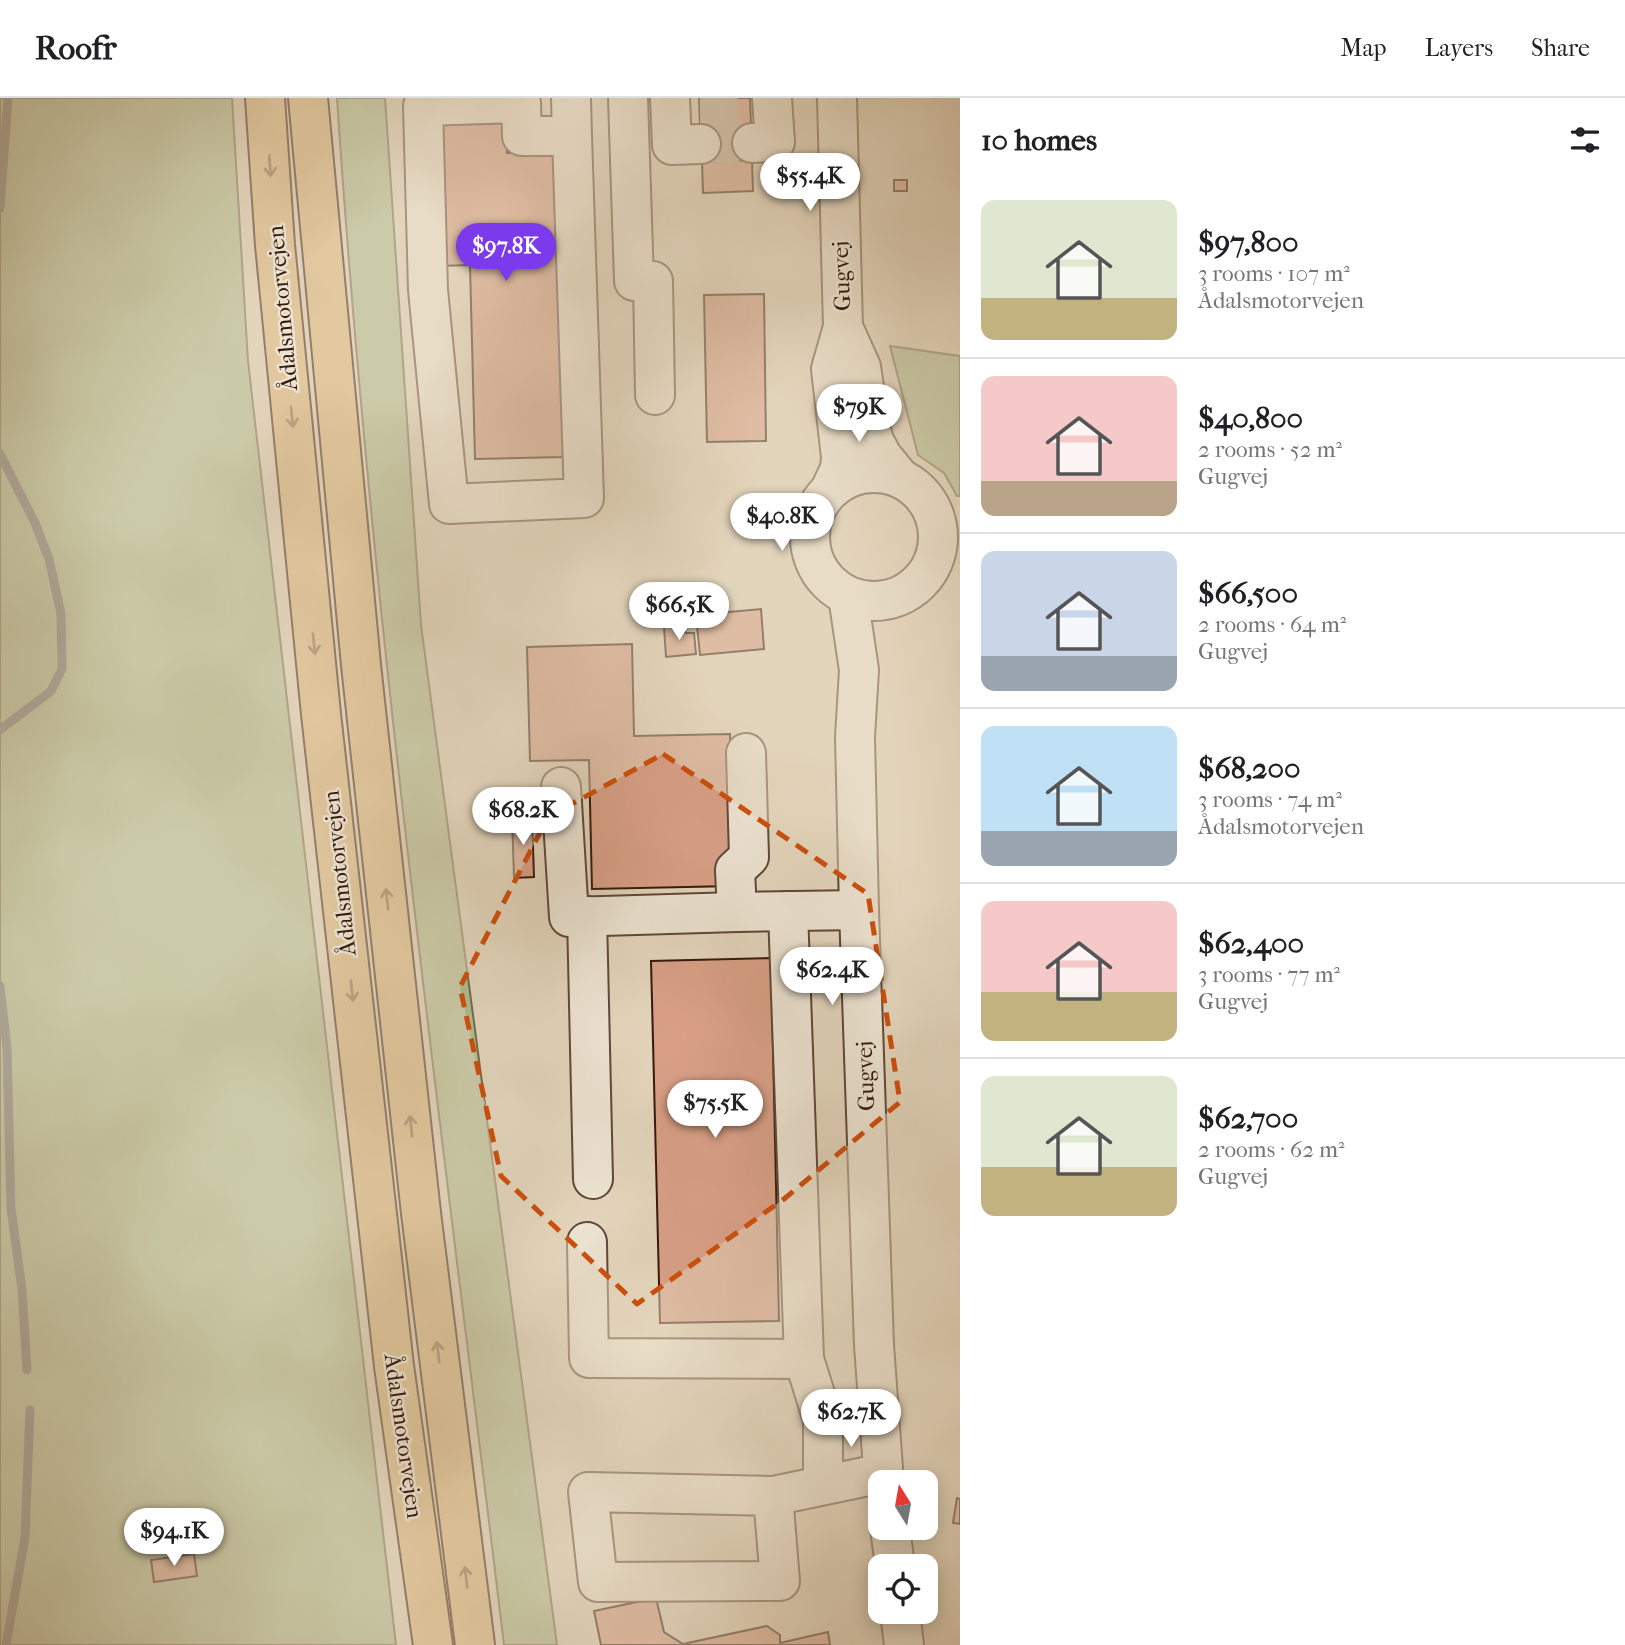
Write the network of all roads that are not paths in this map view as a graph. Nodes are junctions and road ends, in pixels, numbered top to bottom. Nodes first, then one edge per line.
1 (265, 98) edge
2 (308, 98) edge
3 (571, 98) edge
4 (628, 98) edge
5 (836, 98) edge
6 (572, 136) junction
7 (843, 327) junction
8 (655, 395) dead end
9 (900, 478) junction
10 (830, 490) junction
11 (948, 548) edge
12 (848, 596) junction
13 (888, 600) junction
14 (859, 670) junction
15 (746, 753) dead end
16 (561, 787) dead end
17 (859, 910) junction
18 (788, 911) junction
19 (737, 912) junction
20 (587, 916) junction
21 (593, 1179) dead end
22 (587, 1242) dead end
23 (804, 1359) junction
24 (883, 1470) edge
25 (868, 1480) edge
26 (823, 1485) junction
27 (773, 1496) junction
28 (901, 1624) edge
29 (433, 1645) edge
30 (475, 1645) edge
31 (904, 1645) edge

1 -> 29 highway, Ådalsmotorvejen
30 -> 2 highway, Ådalsmotorvejen
3 - 6 street
4 - 8 street
5 - 7 street, Gugvej
6 - 6 street
7 - 9 street, Gugvej
7 - 10 street, Gugvej
9 - 10 street
9 - 11 street
10 - 12 street
11 - 13 street
12 - 13 street
12 - 14 street, Gugvej
13 - 14 street, Gugvej
14 - 17 street, Gugvej
15 - 19 street
16 - 20 street
17 - 18 street
17 - 24 street, Gugvej
18 - 19 street
18 - 23 street
19 - 20 street
20 - 21 street
22 - 23 street
23 - 26 street
25 - 26 street
26 - 27 street
27 - 27 street
28 - 31 street

